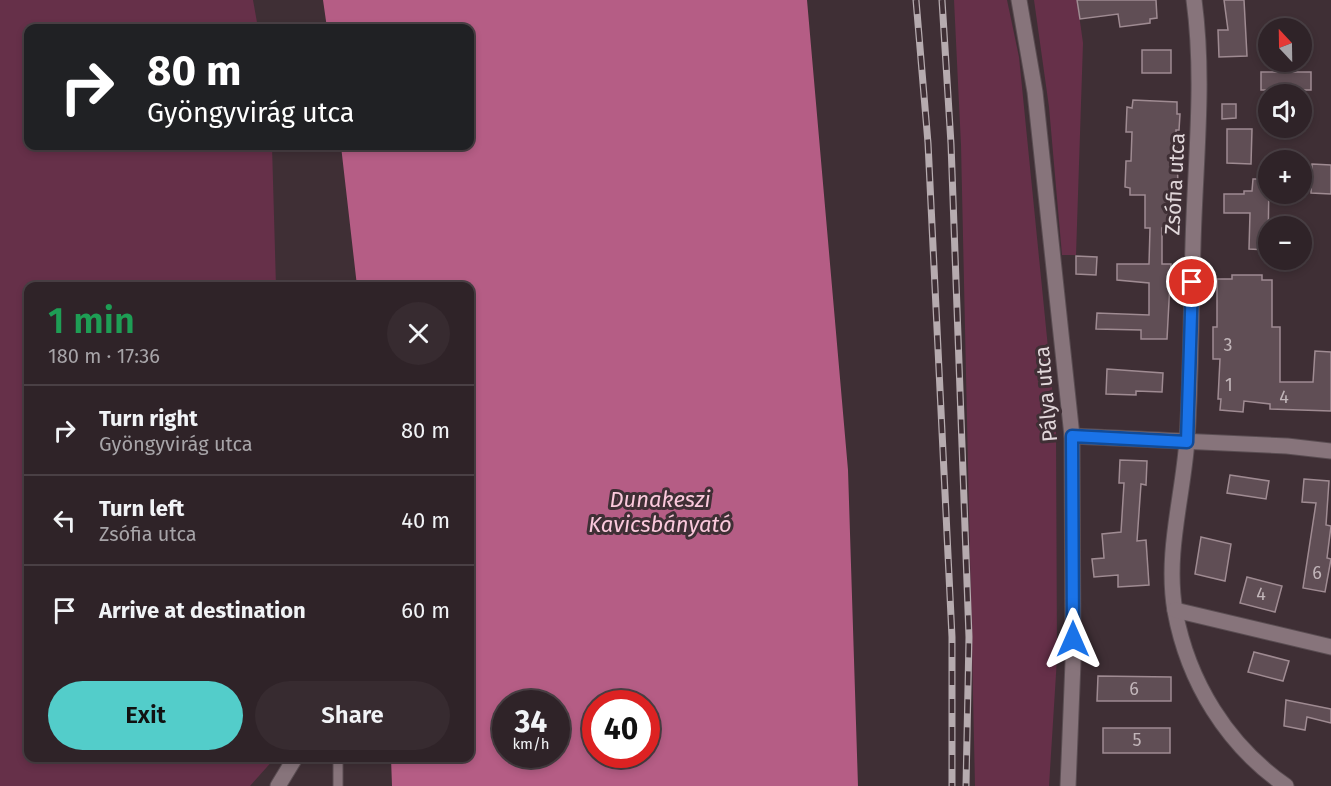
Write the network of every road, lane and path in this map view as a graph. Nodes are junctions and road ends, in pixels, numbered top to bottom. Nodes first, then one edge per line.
1 (1019, 0) edge
2 (1194, 0) edge
3 (1072, 436) junction
4 (1187, 442) junction
5 (1331, 451) edge
6 (1175, 610) junction
7 (1331, 648) edge
8 (338, 762) edge
9 (292, 763) edge
10 (271, 786) edge
11 (278, 786) edge
12 (338, 786) edge
13 (1068, 786) edge
14 (1286, 786) edge

1 - 3 street, Pálya utca
2 - 4 street, Zsófia utca
3 - 4 street
3 - 13 street, Pálya utca
4 - 5 street
4 - 6 street, Zsófia utca
6 - 7 street
6 - 14 street, Zsófia utca
8 - 12 lane
9 - 10 street
9 - 11 street

